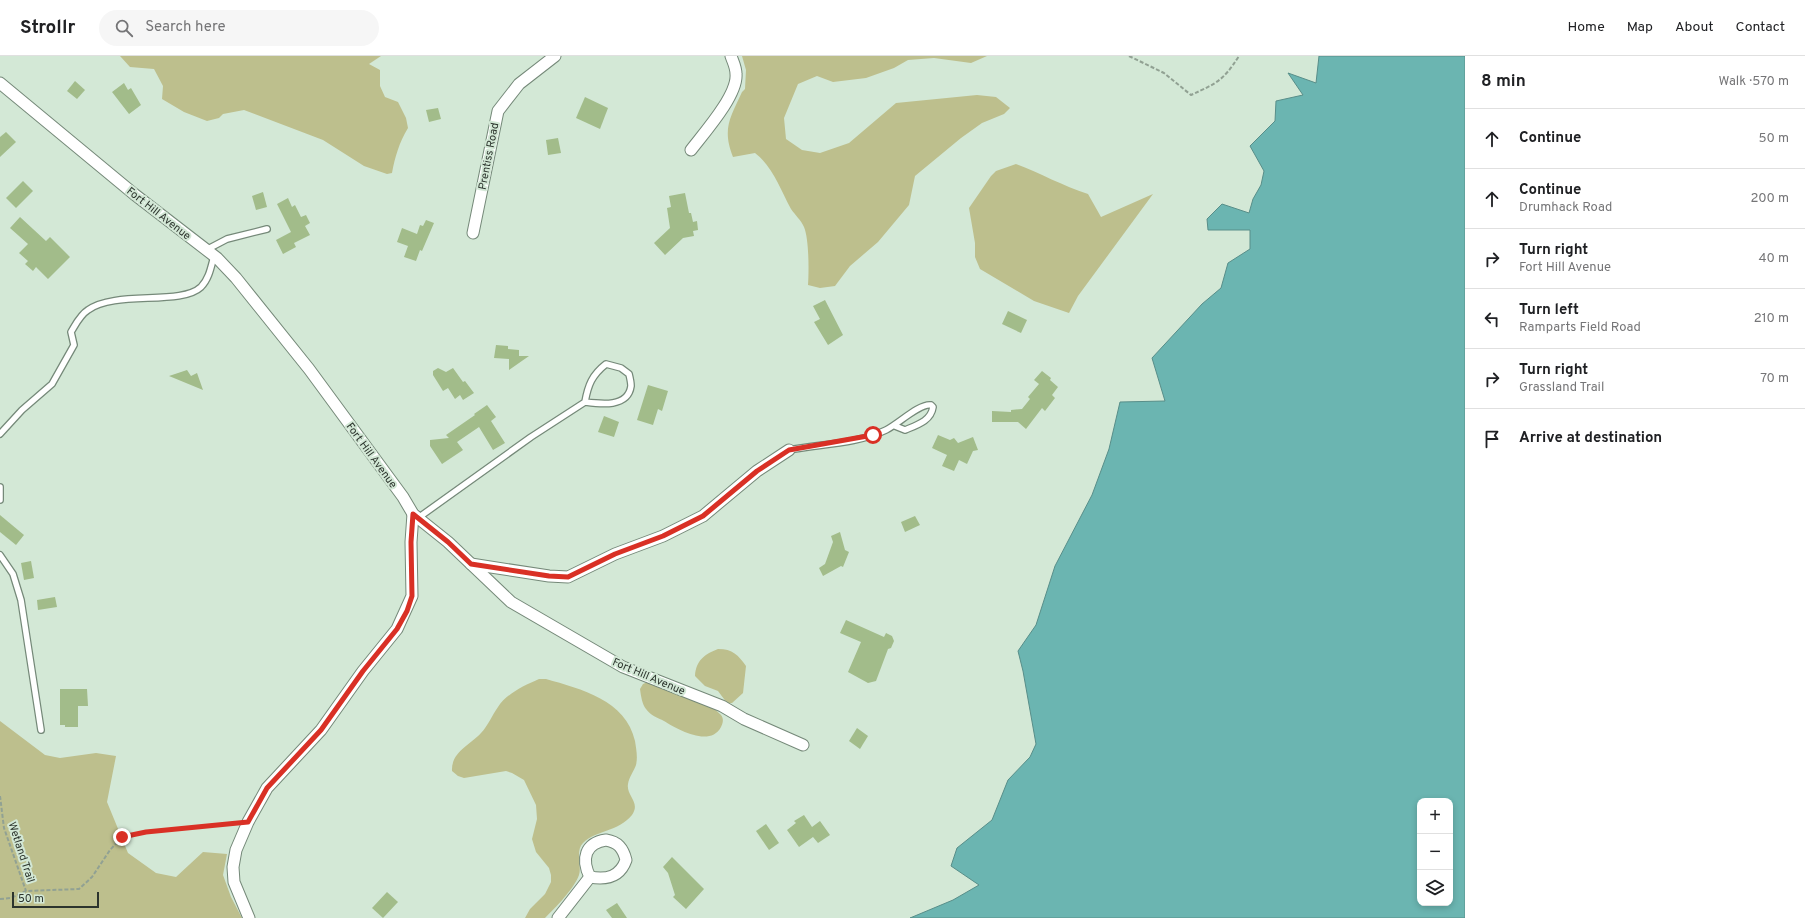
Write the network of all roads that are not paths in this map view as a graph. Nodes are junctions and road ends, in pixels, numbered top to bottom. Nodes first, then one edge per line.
1 (555, 56) edge
2 (731, 56) edge
3 (0, 83) edge
4 (691, 150) dead end
5 (267, 229) dead end
6 (473, 233) dead end
7 (210, 253) junction
8 (585, 402) junction
9 (895, 426) junction
10 (0, 434) edge
11 (789, 450) joint
12 (0, 487) edge
13 (0, 500) edge
14 (415, 516) junction
15 (0, 555) edge
16 (471, 564) junction
17 (41, 730) dead end
18 (803, 745) dead end
19 (590, 877) dead end
20 (249, 918) edge
21 (558, 918) edge

1 - 6 street, Prentiss Road
2 - 4 street
3 - 7 street, Fort Hill Avenue
5 - 7 lane
7 - 10 lane
7 - 14 street, Fort Hill Avenue
8 - 8 lane
8 - 14 lane
9 - 9 lane
9 - 11 lane
11 - 16 street
12 - 13 lane
14 - 16 street, Fort Hill Avenue
14 - 20 street
15 - 17 lane
16 - 18 street, Fort Hill Avenue
19 - 21 street

